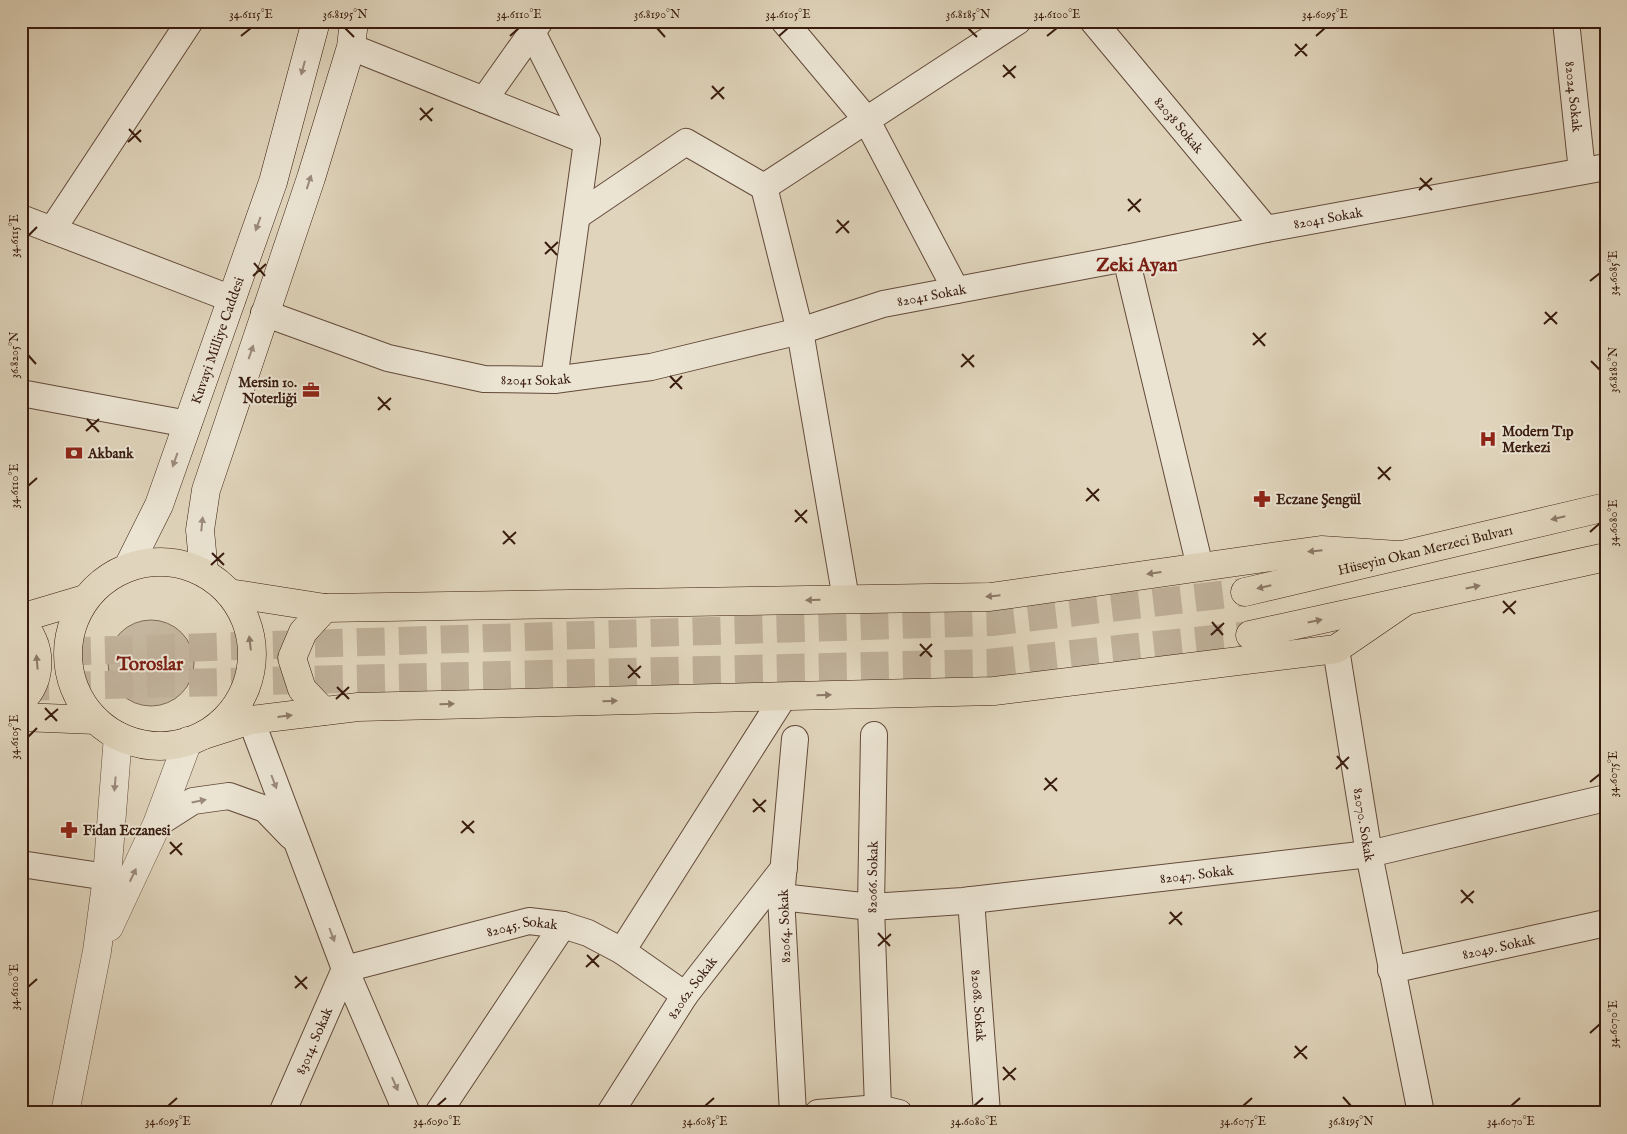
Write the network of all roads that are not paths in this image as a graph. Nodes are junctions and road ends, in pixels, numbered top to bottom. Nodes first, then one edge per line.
1 (190, 21) edge
2 (316, 21) edge
3 (784, 21) edge
4 (1018, 21) edge
5 (1093, 21) edge
6 (1566, 21) edge
7 (536, 26) edge
8 (352, 34) edge
9 (484, 100) junction
10 (866, 119) junction
11 (587, 141) junction
12 (1594, 169) edge
13 (764, 187) junction
14 (576, 216) junction
15 (21, 218) edge
16 (1266, 229) junction
17 (52, 230) junction
18 (1126, 258) junction
19 (956, 290) junction
20 (232, 299) junction
21 (264, 313) junction
22 (800, 331) junction
23 (554, 380) junction
24 (21, 393) edge
25 (188, 424) junction
26 (1606, 508) edge
27 (1398, 555) junction
28 (1606, 558) edge
29 (128, 566) junction
30 (1200, 567) junction
31 (204, 573) junction
32 (1245, 592) tunnel mouth
33 (229, 593) junction
34 (85, 599) junction
35 (846, 599) junction
36 (1406, 602) junction
37 (325, 608) junction
38 (21, 618) edge
39 (21, 623) edge
40 (1250, 635) tunnel mouth
41 (1336, 648) junction
42 (784, 696) junction
43 (21, 701) edge
44 (323, 711) junction
45 (21, 716) edge
46 (96, 720) junction
47 (251, 720) junction
48 (874, 735) dead end
49 (118, 736) junction
50 (196, 738) junction
51 (795, 739) dead end
52 (1606, 798) edge
53 (157, 824) junction
54 (297, 842) junction
55 (1369, 854) junction
56 (21, 864) edge
57 (784, 868) junction
58 (107, 877) junction
59 (781, 896) junction
60 (971, 900) junction
61 (871, 907) junction
62 (1606, 923) edge
63 (563, 925) junction
64 (97, 951) junction
65 (622, 951) junction
66 (344, 969) junction
67 (1391, 970) junction
68 (685, 995) junction
69 (888, 1110) edge
70 (65, 1113) edge
71 (282, 1113) edge
72 (407, 1113) edge
73 (438, 1113) edge
74 (610, 1113) edge
75 (793, 1113) edge
76 (818, 1113) edge
77 (987, 1113) edge
78 (1422, 1113) edge

1 - 17 street
2 -> 20 main road, Kuvayi Milliye Caddesi
3 - 10 street
4 - 10 street
5 - 16 street, 82038 Sokak
6 - 12 street, 82024 Sokak
7 - 9 street
7 - 11 street
8 - 9 street
21 -> 8 main road
9 - 11 street
10 - 13 street
10 - 19 street
11 - 14 street
12 - 16 street, 82041 Sokak
13 - 14 street
13 - 22 street
14 - 23 street
15 - 17 street
16 - 18 street, 82041 Sokak
17 - 20 street
18 - 19 street, 82041 Sokak
18 - 30 street
19 - 22 street, 82041 Sokak
20 - 25 main road, Kuvayi Milliye Caddesi
21 - 23 street, 82041 Sokak
31 -> 21 main road
22 - 23 street, 82041 Sokak
22 - 35 street
24 - 25 street
25 -> 29 main road, Kuvayi Milliye Caddesi
26 -> 27 main road, Hüseyin Okan Merzeci Bulvarı
27 -> 30 main road
27 -> 32 main road, Hüseyin Okan Merzeci Bulvarı
36 -> 28 main road
29 - 31 main road
29 - 34 main road
30 -> 35 main road
31 - 33 main road
33 - 37 main road
50 -> 33 main road
34 - 38 main road
34 - 46 main road
35 -> 37 main road
40 -> 36 main road
36 - 41 main road
37 - 44 main road
43 -> 39 main road
42 -> 41 main road
41 - 55 street, 82070. Sokak
44 -> 42 main road
42 - 65 street
47 -> 44 main road
45 - 46 main road
46 - 49 main road
47 - 50 main road
47 -> 54 street
48 - 61 street, 82066. Sokak
49 - 50 main road
49 -> 58 main road
50 - 53 main road
51 - 57 street, 82064. Sokak
52 - 55 street, 82047. Sokak
53 -> 54 street
64 -> 53 main road
54 -> 66 street
55 - 60 street, 82047. Sokak
55 - 67 street, 82070. Sokak
56 - 58 street
57 - 59 street, 82064. Sokak
57 - 68 street, 82062. Sokak
58 - 64 main road
59 - 61 street, 82047. Sokak
59 - 75 street, 82064. Sokak
60 - 61 street, 82047. Sokak
60 - 77 street, 82068. Sokak
61 - 69 street, 82066. Sokak
62 - 67 street, 82049. Sokak
63 - 65 street, 82045. Sokak
63 - 66 street, 82045. Sokak
63 - 73 street
64 - 70 main road
65 - 68 street, 82045. Sokak
66 - 71 street, 83014. Sokak
66 -> 72 street
67 - 78 street, 82070. Sokak
68 - 74 street, 82062. Sokak
69 - 76 street

